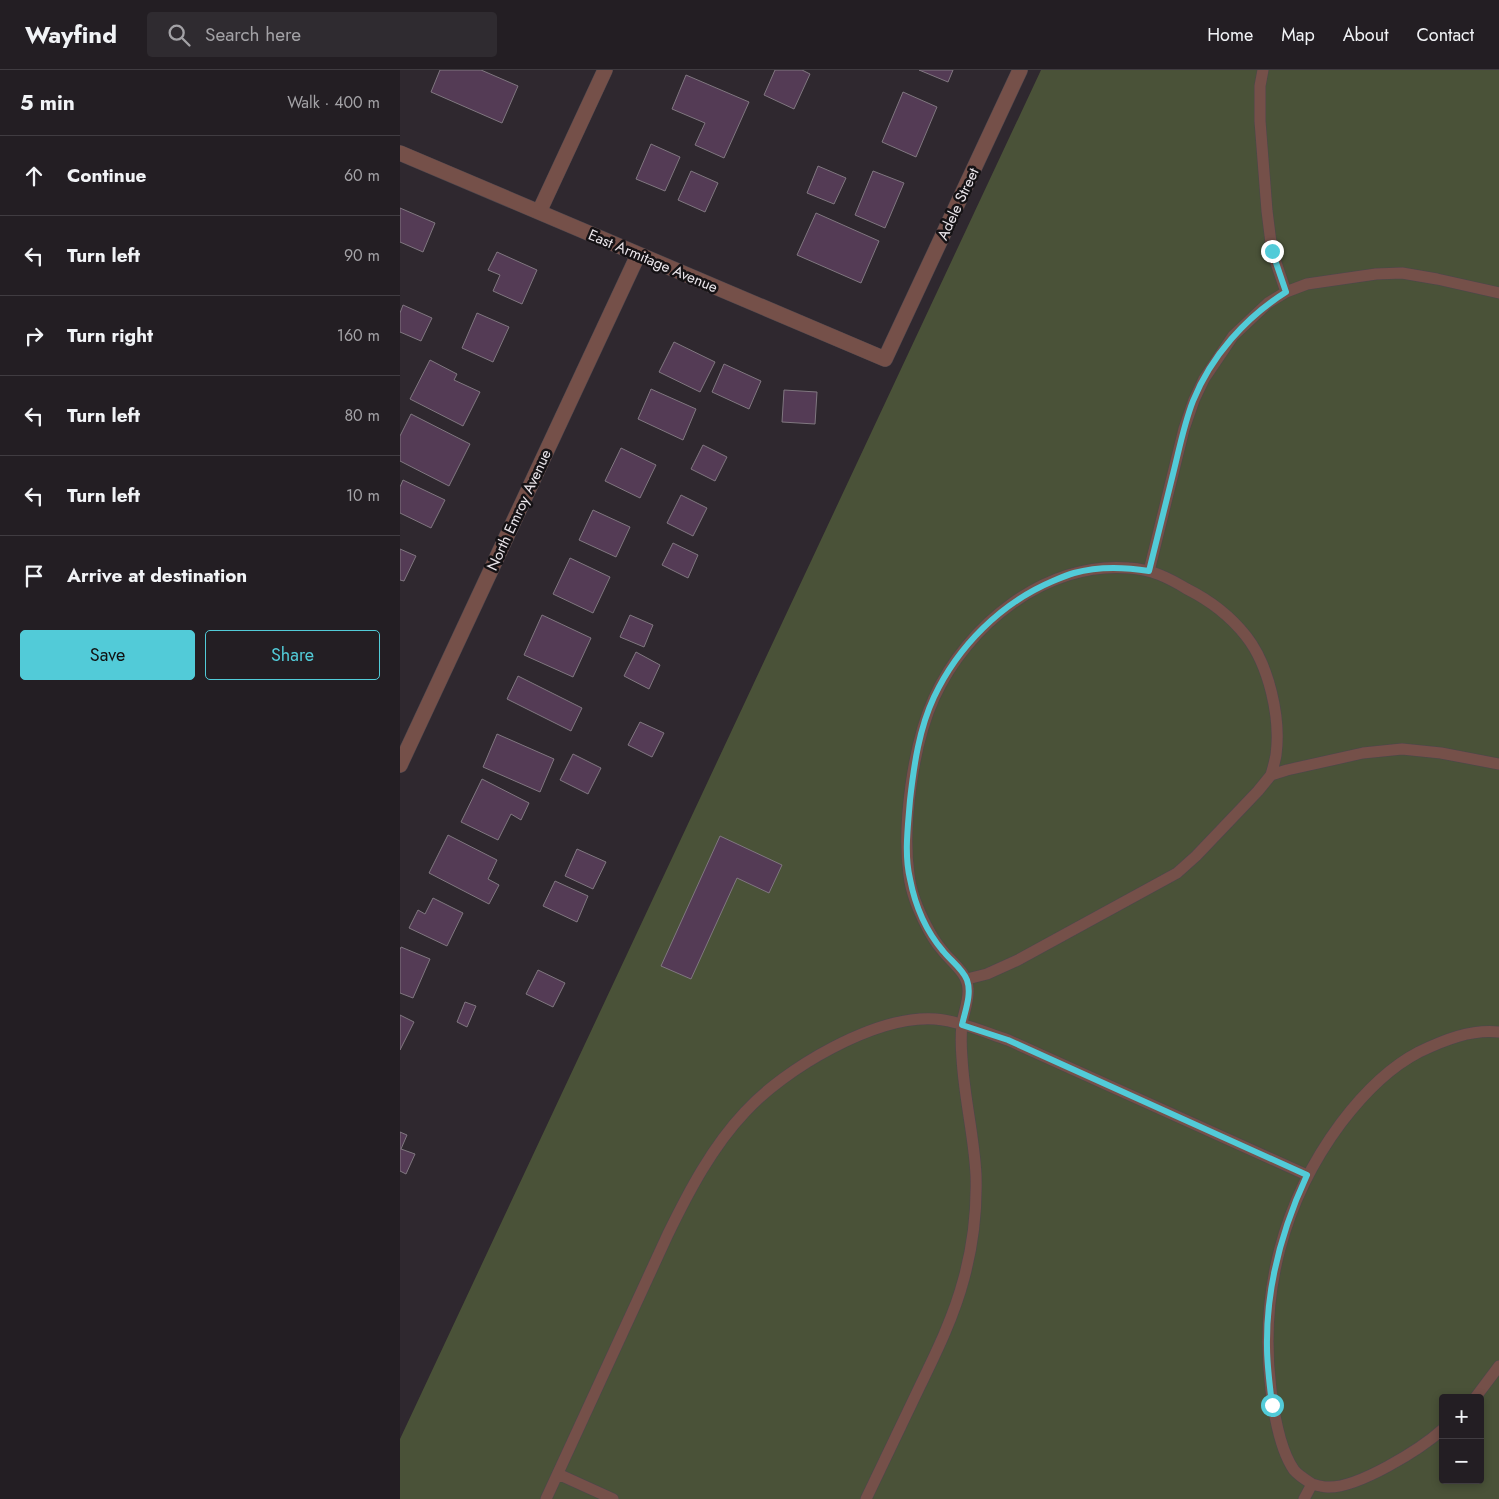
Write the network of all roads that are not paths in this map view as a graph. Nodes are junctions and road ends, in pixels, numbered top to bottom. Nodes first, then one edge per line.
1 (605, 70) edge
2 (1020, 70) edge
3 (1263, 70) edge
4 (400, 153) edge
5 (539, 212) junction
6 (638, 254) junction
7 (1286, 292) junction
8 (1499, 293) edge
9 (895, 337) joint
10 (1149, 571) junction
11 (1499, 764) edge
12 (400, 765) edge
13 (1271, 775) junction
14 (967, 979) junction
15 (962, 1025) junction
16 (1499, 1032) edge
17 (1307, 1175) junction
18 (1499, 1366) edge
19 (1478, 1394) edge
20 (1439, 1432) edge
21 (558, 1474) junction
22 (1312, 1484) junction
23 (546, 1499) edge
24 (613, 1499) edge
25 (866, 1499) edge
26 (1304, 1499) edge

1 - 5 street
2 - 9 street, Adele Street
3 - 7 lane
4 - 5 street, East Armitage Avenue
5 - 6 street, East Armitage Avenue
6 - 9 street, East Armitage Avenue
6 - 12 street, North Emroy Avenue
7 - 8 lane
7 - 10 lane
10 - 13 lane
10 - 14 lane
11 - 13 lane
13 - 14 lane
14 - 15 lane
15 - 17 lane
15 - 21 lane
15 - 25 lane
16 - 17 lane
17 - 22 lane
18 - 19 lane
20 - 22 lane
21 - 23 lane
21 - 24 lane
22 - 26 lane

